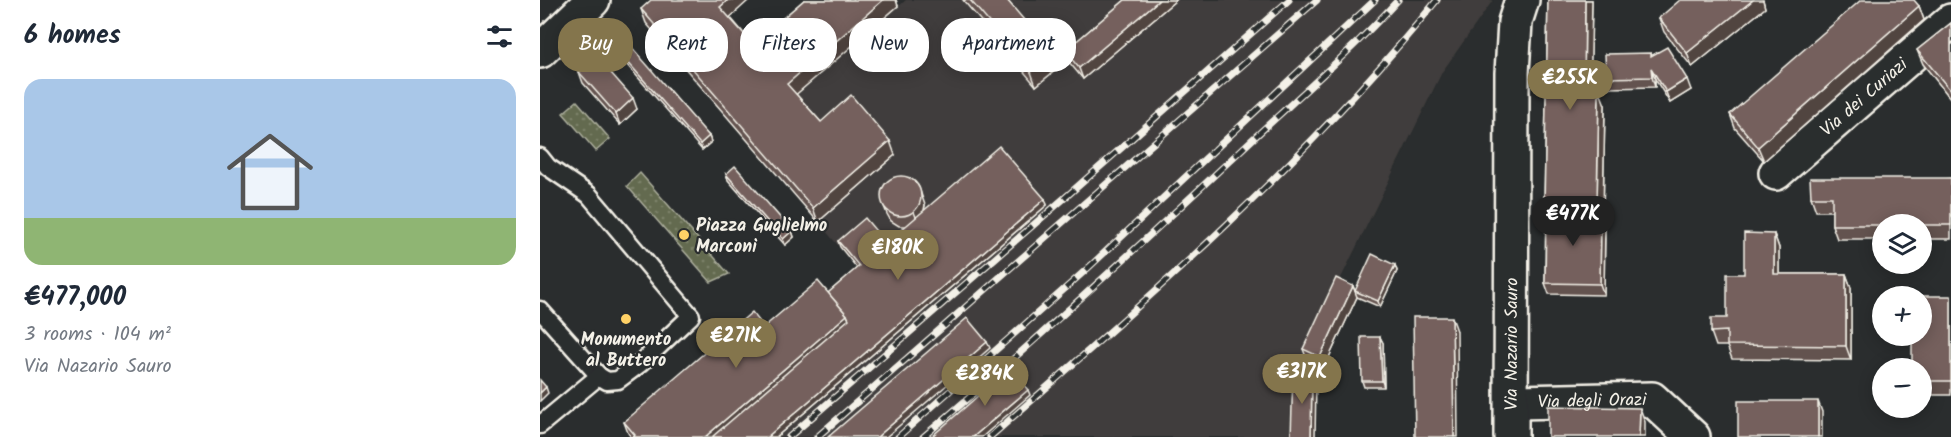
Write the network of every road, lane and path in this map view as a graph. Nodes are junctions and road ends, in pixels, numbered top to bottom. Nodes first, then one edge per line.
1 (593, 0) edge
2 (1522, 0) edge
3 (1951, 21) edge
4 (540, 51) edge
5 (540, 157) edge
6 (1776, 173) dead end
7 (540, 310) edge
8 (599, 376) junction
9 (1512, 402) junction
10 (540, 425) edge
11 (1511, 437) edge
12 (1693, 437) edge

1 - 4 street
2 - 9 street, Via Nazario Sauro
3 - 6 street, Via dei Curiazi
5 - 8 lane
7 - 8 lane
8 - 10 lane
9 - 11 street, Via Nazario Sauro
9 - 12 street, Via degli Orazi

